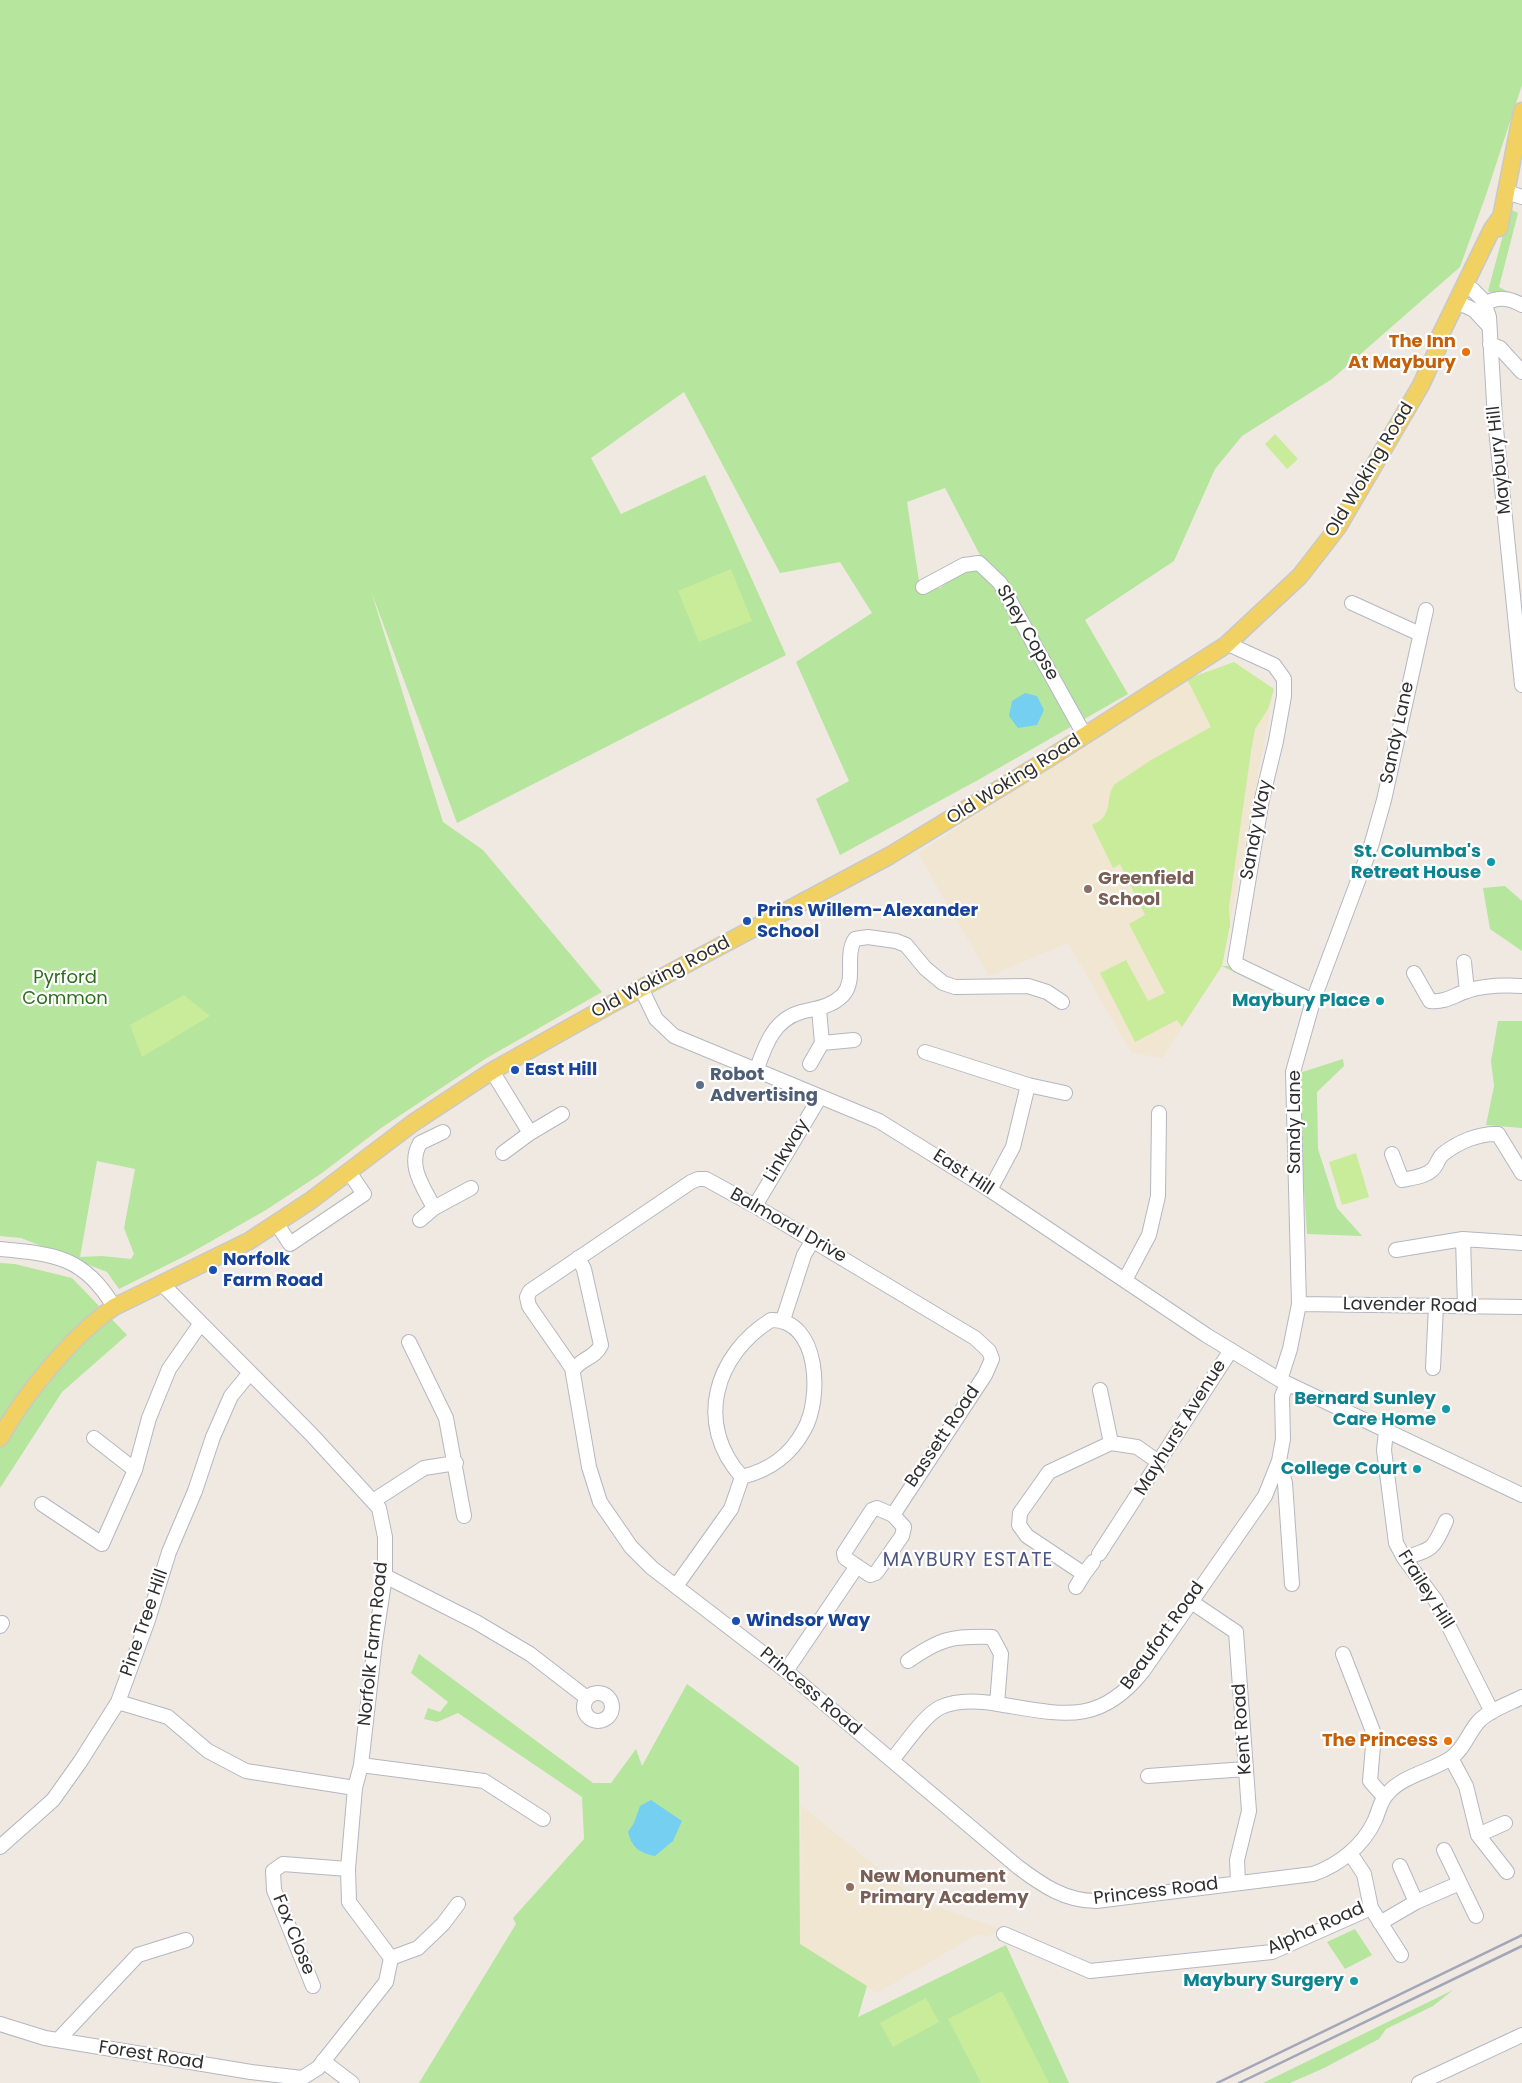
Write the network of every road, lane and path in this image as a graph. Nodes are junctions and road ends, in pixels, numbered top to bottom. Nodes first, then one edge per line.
1 (1522, 111) edge
2 (1514, 195) edge
3 (1469, 287) junction
4 (1461, 304) junction
5 (1485, 304) junction
6 (1522, 305) edge
7 (1488, 325) junction
8 (1490, 344) junction
9 (1522, 372) edge
10 (923, 588) dead end
11 (1352, 603) dead end
12 (1426, 610) dead end
13 (1420, 634) junction
14 (1228, 644) junction
15 (1522, 685) edge
16 (1085, 736) junction
17 (1464, 962) dead end
18 (1414, 973) dead end
19 (1522, 986) edge
20 (641, 988) junction
21 (1467, 991) junction
22 (1313, 1000) junction
23 (1062, 1002) dead end
24 (819, 1009) junction
25 (854, 1040) dead end
26 (822, 1043) junction
27 (925, 1052) dead end
28 (810, 1064) dead end
29 (492, 1071) junction
30 (756, 1071) junction
31 (1028, 1085) junction
32 (1065, 1093) dead end
33 (820, 1097) junction
34 (1159, 1113) dead end
35 (562, 1114) dead end
36 (413, 1123) junction
37 (443, 1132) dead end
38 (530, 1133) junction
39 (420, 1143) junction
40 (503, 1153) dead end
41 (1392, 1154) dead end
42 (349, 1172) junction
43 (1522, 1173) edge
44 (471, 1188) dead end
45 (990, 1190) junction
46 (755, 1206) junction
47 (434, 1208) junction
48 (420, 1220) dead end
49 (277, 1224) junction
50 (1463, 1239) junction
51 (812, 1240) junction
52 (1522, 1243) edge
53 (0, 1249) edge
54 (1396, 1250) dead end
55 (578, 1258) junction
56 (1124, 1280) junction
57 (162, 1284) junction
58 (1299, 1304) junction
59 (1436, 1306) junction
60 (1465, 1306) junction
61 (114, 1307) junction
62 (1522, 1308) edge
63 (782, 1320) junction
64 (201, 1324) junction
65 (409, 1342) dead end
66 (1230, 1350) junction
67 (992, 1359) joint
68 (1433, 1368) dead end
69 (572, 1371) junction
70 (249, 1374) junction
71 (1284, 1382) junction
72 (1100, 1390) dead end
73 (1386, 1431) junction
74 (0, 1438) edge
75 (94, 1438) dead end
76 (1111, 1443) junction
77 (1157, 1461) junction
78 (1279, 1462) junction
79 (456, 1463) junction
80 (134, 1470) junction
81 (742, 1476) junction
82 (1522, 1495) edge
83 (373, 1501) junction
84 (42, 1504) dead end
85 (893, 1515) junction
86 (464, 1516) dead end
87 (1446, 1521) dead end
88 (1404, 1558) junction
89 (856, 1566) junction
90 (1084, 1574) junction
91 (385, 1576) junction
92 (1292, 1584) dead end
93 (676, 1586) junction
94 (1076, 1587) dead end
95 (1190, 1601) junction
96 (1343, 1654) dead end
97 (908, 1661) dead end
98 (786, 1672) junction
99 (1522, 1697) edge
100 (587, 1698) dead end
101 (118, 1702) junction
102 (997, 1704) junction
103 (1492, 1712) junction
104 (1451, 1758) junction
105 (892, 1760) junction
106 (361, 1765) junction
107 (1246, 1769) junction
108 (1148, 1776) dead end
109 (355, 1788) junction
110 (1384, 1797) junction
111 (544, 1819) dead end
112 (1505, 1823) dead end
113 (1478, 1835) junction
114 (0, 1847) edge
115 (1444, 1850) dead end
116 (1350, 1853) junction
117 (1400, 1866) dead end
118 (348, 1869) junction
119 (1507, 1872) dead end
120 (1238, 1882) junction
121 (1460, 1883) junction
122 (1416, 1902) junction
123 (458, 1904) dead end
124 (1371, 1908) junction
125 (1476, 1916) dead end
126 (1380, 1923) junction
127 (1004, 1934) dead end
128 (186, 1940) dead end
129 (1401, 1955) dead end
130 (390, 1958) junction
131 (313, 1986) dead end
132 (0, 2024) edge
133 (1522, 2035) edge
134 (58, 2040) junction
135 (323, 2061) junction
136 (249, 2078) edge
137 (352, 2083) edge
138 (1421, 2083) edge

1 - 2 main road, Old Woking Road
2 - 3 main road, Old Woking Road
3 - 4 main road, Old Woking Road
3 - 5 street
4 - 7 street
4 - 14 main road, Old Woking Road
5 - 6 street
5 - 7 street, Maybury Hill
7 - 8 street, Maybury Hill
8 - 9 street
8 - 15 street, Maybury Hill
10 - 16 street, Shey Copse
11 - 13 street
12 - 13 street, Sandy Lane
13 - 22 street, Sandy Lane
14 - 16 main road, Old Woking Road
14 - 22 street, Sandy Way
16 - 20 main road, Old Woking Road
17 - 21 street
18 - 21 street
19 - 21 street
20 - 29 main road, Old Woking Road
20 - 30 street, East Hill
22 - 58 street, Sandy Lane
23 - 24 street
24 - 26 street
24 - 30 street
25 - 26 street
26 - 28 street
27 - 31 street
29 - 36 main road, Old Woking Road
29 - 38 street
30 - 33 street, East Hill
31 - 32 street
31 - 45 street
33 - 45 street, East Hill
33 - 46 street, Linkway
34 - 56 street
35 - 38 street
36 - 39 street
36 - 42 main road, Old Woking Road
37 - 39 street
38 - 40 street
39 - 47 street
41 - 43 street
42 - 49 main road, Old Woking Road
42 - 49 street
44 - 47 street
45 - 56 street, East Hill
46 - 51 street, Balmoral Drive
46 - 55 street, Balmoral Drive
47 - 48 street
49 - 57 main road, Old Woking Road
50 - 52 street
50 - 54 street
50 - 60 street
51 - 63 street
51 - 67 street, Balmoral Drive
53 - 61 street
55 - 69 street
55 - 69 street, Balmoral Drive
56 - 66 street, East Hill
57 - 61 main road, Old Woking Road
57 - 64 street, Norfolk Farm Road
58 - 59 street, Lavender Road
58 - 71 street, Sandy Lane
59 - 60 street, Lavender Road
59 - 68 street
60 - 62 street, Lavender Road
61 - 74 main road, Old Woking Road
63 - 81 street
63 - 81 street
64 - 70 street, Norfolk Farm Road
64 - 80 street
65 - 79 street
66 - 71 street, East Hill
66 - 77 street, Mayhurst Avenue
67 - 85 street, Bassett Road
69 - 93 street, Balmoral Drive
70 - 83 street, Norfolk Farm Road
70 - 101 street, Pine Tree Hill
71 - 73 street, East Hill
71 - 78 street, Sandy Lane
72 - 76 street
73 - 82 street, East Hill
73 - 88 street, Frailey Hill
75 - 80 street
76 - 77 street
76 - 90 street
77 - 90 street, Mayhurst Avenue
78 - 92 street
78 - 95 street, Beaufort Road
79 - 83 street
79 - 86 street
80 - 84 street
81 - 93 street
83 - 91 street, Norfolk Farm Road
85 - 89 street
85 - 89 street
87 - 88 street
88 - 103 street, Frailey Hill
89 - 98 street
90 - 94 street, Mayhurst Avenue
91 - 100 street
91 - 106 street, Norfolk Farm Road
93 - 98 street, Princess Road
95 - 102 street, Beaufort Road
95 - 107 street, Kent Road
96 - 110 street
97 - 102 street
98 - 105 street, Princess Road
99 - 103 street
101 - 109 street
101 - 114 street, Pine Tree Hill
102 - 105 street, Beaufort Road
103 - 104 street
104 - 110 street
104 - 113 street
105 - 120 street, Princess Road
106 - 109 street, Norfolk Farm Road
106 - 111 street
107 - 108 street
107 - 120 street, Kent Road
109 - 118 street, Norfolk Farm Road
110 - 116 street, Princess Road
112 - 113 street
113 - 119 street
115 - 121 street
116 - 120 street, Princess Road
116 - 124 street, Alpha Road
117 - 122 street
118 - 130 street, Norfolk Farm Road
118 - 131 street, Fox Close
121 - 122 street
121 - 125 street
122 - 126 street
123 - 130 street
124 - 126 street
124 - 127 street, Alpha Road
126 - 129 street
128 - 134 street
130 - 135 street, Forest Road
132 - 134 street, Forest Road
133 - 138 street
134 - 136 street, Forest Road
135 - 136 street, Forest Road
135 - 137 street

